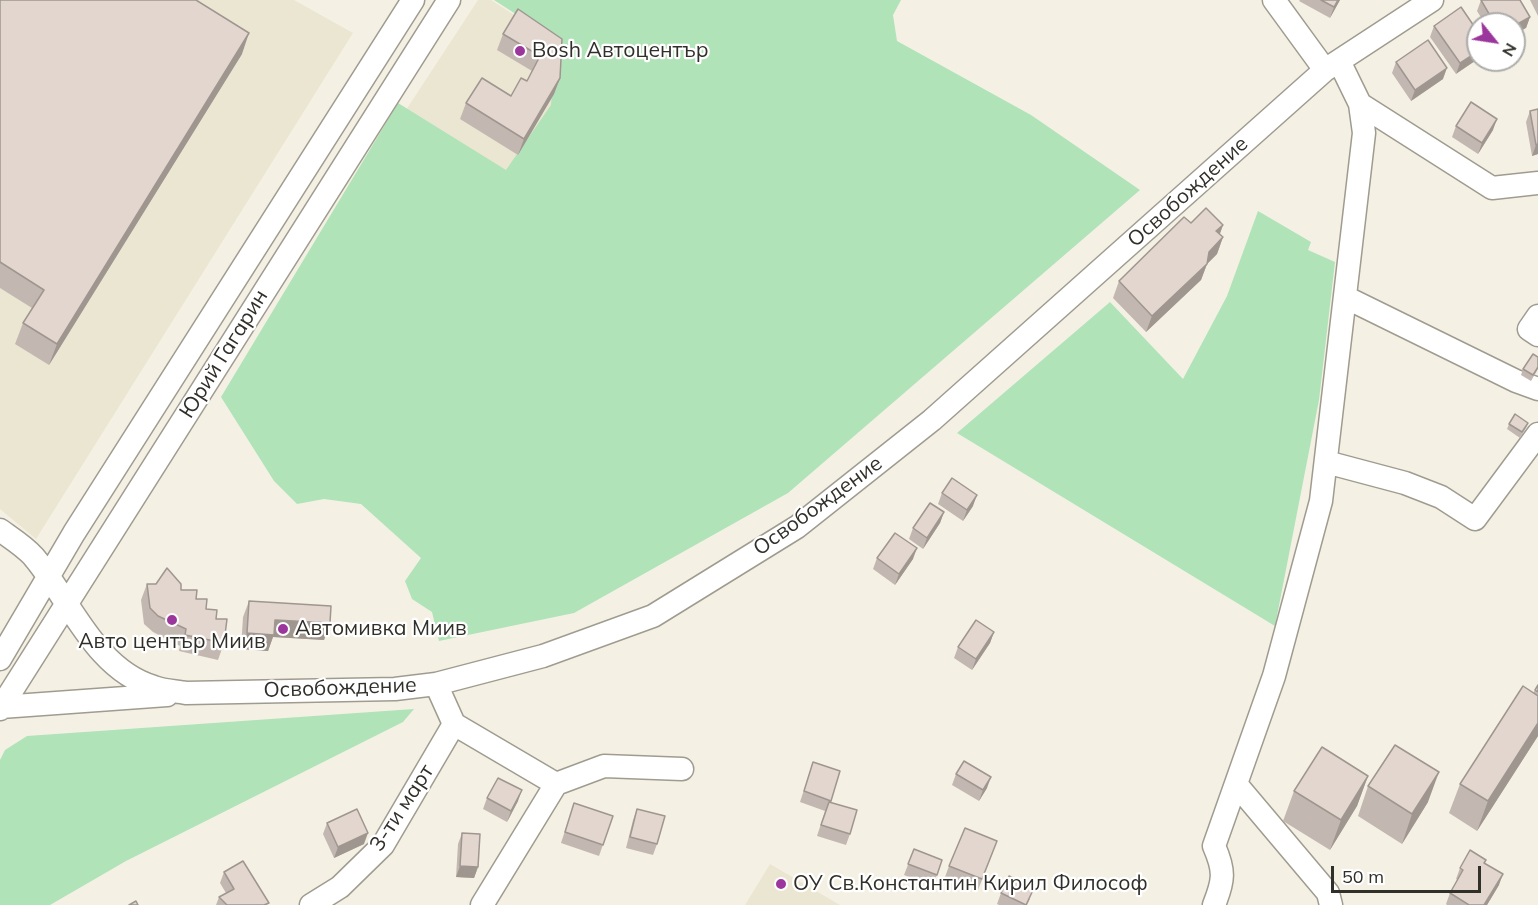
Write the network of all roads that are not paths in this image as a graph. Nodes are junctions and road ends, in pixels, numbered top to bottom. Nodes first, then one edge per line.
1 (412, 0) edge
2 (449, 0) edge
3 (1274, 0) edge
4 (1432, 0) edge
5 (1332, 65) junction
6 (1360, 104) junction
7 (1538, 183) edge
8 (1345, 297) junction
9 (1538, 316) edge
10 (1538, 335) edge
11 (1538, 389) edge
12 (1538, 434) edge
13 (1326, 462) junction
14 (0, 530) edge
15 (48, 575) junction
16 (65, 603) junction
17 (0, 659) edge
18 (436, 684) junction
19 (186, 693) junction
20 (1, 708) edge
21 (454, 724) junction
22 (682, 769) dead end
23 (556, 784) junction
24 (1236, 784) junction
25 (311, 905) edge
26 (482, 905) edge
27 (1214, 905) edge
28 (1331, 905) edge

1 - 15 street, Юрий Гагарин
2 - 16 street, Юрий Гагарин
3 - 5 street
4 - 5 street, Освобождение
5 - 6 street
5 - 18 street, Освобождение
6 - 7 street
6 - 8 street
8 - 11 street
8 - 13 street
9 - 10 street
12 - 13 street
13 - 24 street
14 - 15 street, Освобождение
15 - 16 street, Освобождение
15 - 17 street, Юрий Гагарин
16 - 19 street, Освобождение
16 - 20 street, Юрий Гагарин
18 - 19 street, Освобождение
18 - 21 street
19 - 20 street
21 - 23 street
21 - 25 street, 3-ти март
22 - 23 street
23 - 26 street
24 - 27 street
24 - 28 street

